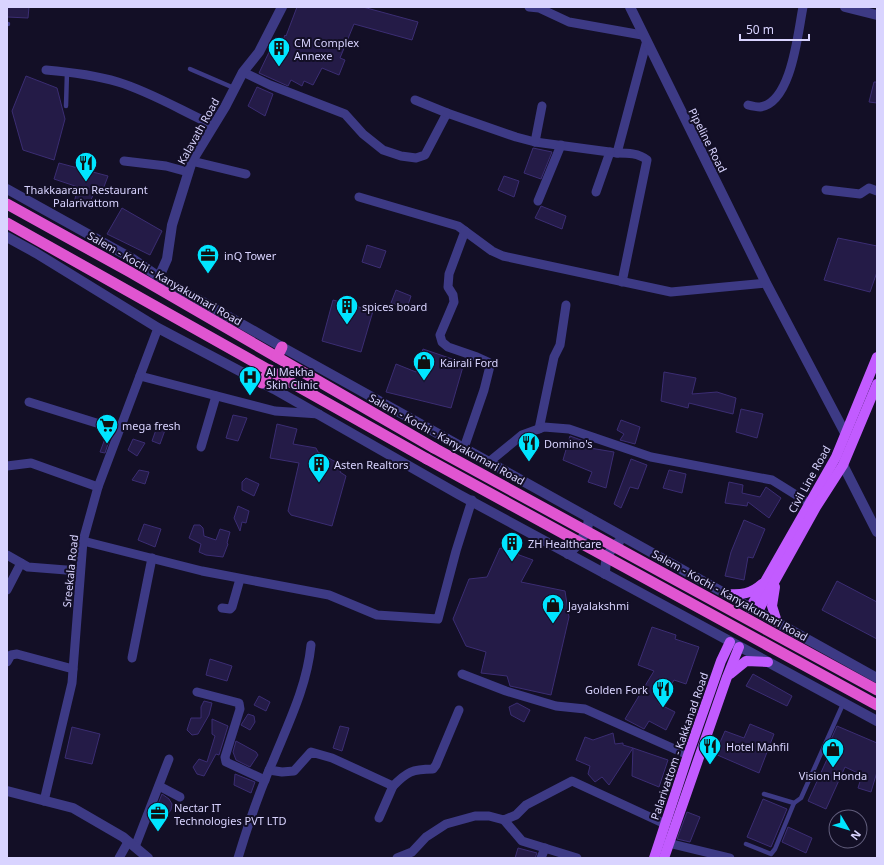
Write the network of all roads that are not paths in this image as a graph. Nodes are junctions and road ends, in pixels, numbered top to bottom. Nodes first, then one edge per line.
1 (282, 7) edge
2 (529, 7) edge
3 (630, 7) edge
4 (804, 7) edge
5 (846, 7) edge
6 (877, 15) edge
7 (644, 39) junction
8 (190, 69) dead end
9 (46, 70) dead end
10 (67, 72) junction
11 (243, 72) junction
12 (234, 88) junction
13 (415, 100) dead end
14 (66, 106) dead end
15 (542, 106) dead end
16 (748, 106) dead end
17 (447, 113) junction
18 (213, 125) junction
19 (536, 142) junction
20 (560, 145) junction
21 (614, 152) junction
22 (124, 161) dead end
23 (192, 161) junction
24 (188, 172) junction
25 (246, 174) dead end
26 (7, 189) edge
27 (826, 190) dead end
28 (877, 191) edge
29 (596, 192) dead end
30 (359, 197) dead end
31 (538, 201) dead end
32 (7, 204) edge
33 (7, 223) edge
34 (465, 230) junction
35 (7, 237) edge
36 (158, 277) junction
37 (622, 282) junction
38 (766, 283) junction
39 (566, 305) dead end
40 (158, 328) junction
41 (280, 352) junction
42 (877, 357) edge
43 (270, 370) junction
44 (140, 376) junction
45 (262, 383) junction
46 (877, 384) edge
47 (216, 396) junction
48 (29, 402) dead end
49 (318, 414) junction
50 (539, 429) junction
51 (119, 430) junction
52 (846, 434) junction
53 (201, 447) dead end
54 (464, 448) junction
55 (489, 462) junction
56 (843, 465) junction
57 (7, 466) edge
58 (98, 487) junction
59 (472, 500) junction
60 (809, 503) junction
61 (589, 518) junction
62 (877, 532) edge
63 (625, 538) junction
64 (83, 541) junction
65 (568, 554) junction
66 (7, 555) edge
67 (152, 558) junction
68 (21, 563) junction
69 (79, 571) junction
70 (605, 574) junction
71 (778, 577) junction
72 (240, 579) junction
73 (766, 580) junction
74 (7, 590) edge
75 (727, 594) junction
76 (222, 608) dead end
77 (754, 610) junction
78 (777, 622) junction
79 (735, 644) junction
80 (311, 645) dead end
81 (132, 658) dead end
82 (7, 662) edge
83 (768, 662) junction
84 (73, 669) junction
85 (462, 674) dead end
86 (727, 677) junction
87 (877, 679) edge
88 (877, 690) edge
89 (197, 692) dead end
90 (843, 704) junction
91 (877, 706) edge
92 (459, 710) dead end
93 (859, 712) junction
94 (877, 721) edge
95 (688, 755) junction
96 (169, 759) dead end
97 (269, 770) junction
98 (265, 780) junction
99 (159, 786) junction
100 (393, 786) junction
101 (7, 791) edge
102 (764, 794) dead end
103 (180, 797) dead end
104 (44, 801) junction
105 (794, 803) junction
106 (379, 818) dead end
107 (504, 820) junction
108 (665, 824) junction
109 (668, 843) junction
110 (132, 844) junction
111 (746, 844) dead end
112 (545, 848) junction
113 (659, 856) edge
114 (119, 858) edge
115 (148, 858) edge
116 (238, 858) edge
117 (397, 858) edge
118 (541, 858) edge
119 (577, 858) edge
120 (730, 858) edge

1 - 11 street, Kalavath Road
2 - 7 street
3 - 7 street, Pipeline Road
4 - 16 street
5 - 6 street
7 - 21 street
7 - 38 street, Pipeline Road
8 - 12 lane
9 - 10 street
10 - 14 lane
10 - 18 street
11 - 12 street, Kalavath Road
11 - 17 street
12 - 18 street, Kalavath Road
13 - 17 street
15 - 19 street
17 - 19 street
18 - 23 street, Kalavath Road
19 - 20 street
20 - 21 street
20 - 31 street
21 - 29 street
21 - 37 street
22 - 24 street
23 - 24 street, Kalavath Road
23 - 25 street
24 - 36 street, Kalavath Road
26 - 36 street
27 - 28 street
30 - 34 street
32 - 41 highway, Salem - Kochi - Kanyakumari Road
33 - 43 highway
34 - 37 street
34 - 54 street
35 - 40 street
36 - 41 street
37 - 38 street
38 - 52 street, Pipeline Road
39 - 50 street
40 - 44 street, Sreekala Road
40 - 45 street
41 - 54 street, Salem - Kochi - Kanyakumari Road
41 - 88 highway, Salem - Kochi - Kanyakumari Road, bridge
42 - 52 main road, Civil Line Road
43 - 45 highway
43 - 91 highway, bridge
44 - 47 street
44 - 51 street, Sreekala Road
45 - 49 street
46 - 56 main road, Civil Line Road
47 - 49 street
47 - 53 street
48 - 51 street
49 - 59 street
50 - 55 street
50 - 60 street
51 - 58 street, Sreekala Road
52 - 60 main road, Civil Line Road
54 - 55 street, Salem - Kochi - Kanyakumari Road
55 - 61 street, Salem - Kochi - Kanyakumari Road
56 - 62 street
56 - 71 main road, Civil Line Road
57 - 58 street
58 - 64 street, Sreekala Road
59 - 65 street
59 - 72 street
60 - 73 main road, Civil Line Road
61 - 63 street, Salem - Kochi - Kanyakumari Road
61 - 65 street
63 - 70 street
63 - 75 street, Salem - Kochi - Kanyakumari Road
64 - 67 street
64 - 69 street, Sreekala Road
65 - 70 street
66 - 68 street
67 - 72 street
67 - 81 street
68 - 69 street
68 - 74 street
69 - 84 street, Sreekala Road
70 - 79 street
71 - 77 main road, Civil Line Road
71 - 78 main road
72 - 76 street
73 - 75 main road
73 - 77 main road, Civil Line Road
75 - 77 street, Salem - Kochi - Kanyakumari Road
77 - 78 street, Salem - Kochi - Kanyakumari Road
78 - 87 street, Salem - Kochi - Kanyakumari Road
79 - 83 street
79 - 86 main road
79 - 95 main road, Palarivattom - Kakkanad Road
80 - 97 street
82 - 84 street
83 - 86 main road
83 - 90 street
84 - 104 street, Sreekala Road
85 - 95 street
86 - 109 main road, Palarivattom - Kakkanad Road
87 - 93 street
89 - 98 street
90 - 93 street
90 - 105 lane
91 - 94 street
92 - 100 street
93 - 94 street
95 - 108 main road, Palarivattom - Kakkanad Road
96 - 99 street
97 - 98 street
97 - 100 street
98 - 116 street
99 - 103 street
99 - 110 street
100 - 106 street
101 - 104 street
102 - 105 lane
104 - 110 street
105 - 111 lane
107 - 108 street
107 - 112 street
107 - 117 street
108 - 113 main road, Palarivattom - Kakkanad Road
109 - 113 main road, Palarivattom - Kakkanad Road
109 - 120 street
110 - 114 street
110 - 115 street
112 - 118 street
112 - 119 street

